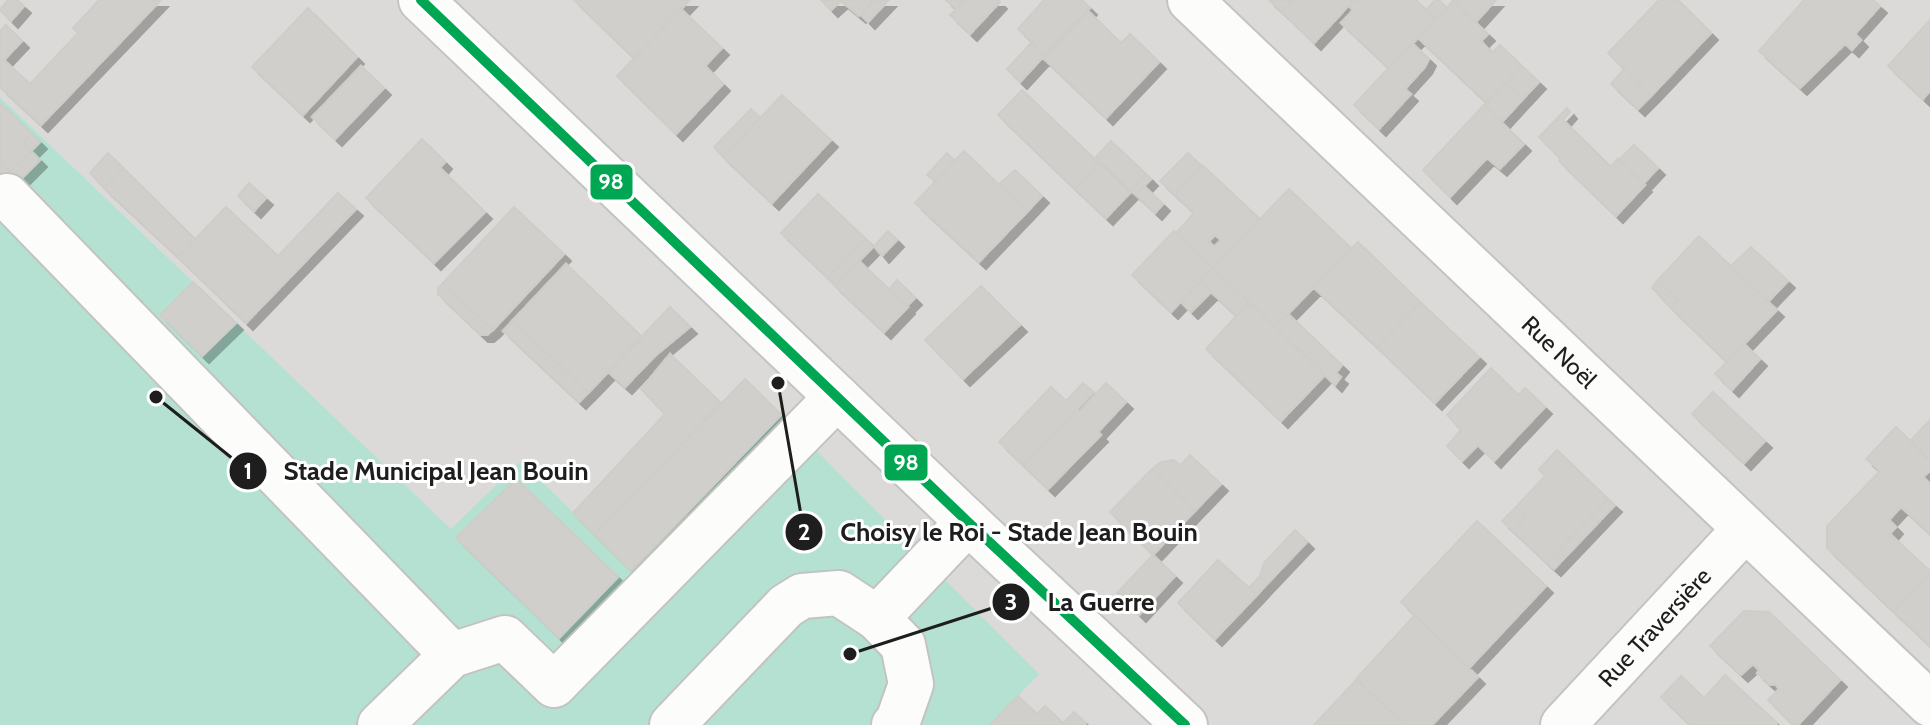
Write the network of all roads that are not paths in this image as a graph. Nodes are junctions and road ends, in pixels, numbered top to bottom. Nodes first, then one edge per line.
1 (421, 0) edge
2 (1190, 0) edge
3 (7, 196) dead end
4 (837, 397) junction
5 (968, 522) junction
6 (1745, 529) junction
7 (877, 618) junction
8 (452, 655) junction
9 (1930, 704) edge
10 (380, 725) edge
11 (672, 725) edge
12 (894, 725) edge
13 (1185, 725) edge
14 (1563, 725) edge

1 - 4 street
2 - 6 street, Rue Noël
3 - 8 street
4 - 5 street
4 - 8 street
5 - 7 street
5 - 13 street
6 - 9 street, Rue Noël
6 - 14 street, Rue Traversière
7 - 11 street
7 - 12 street
8 - 10 street

